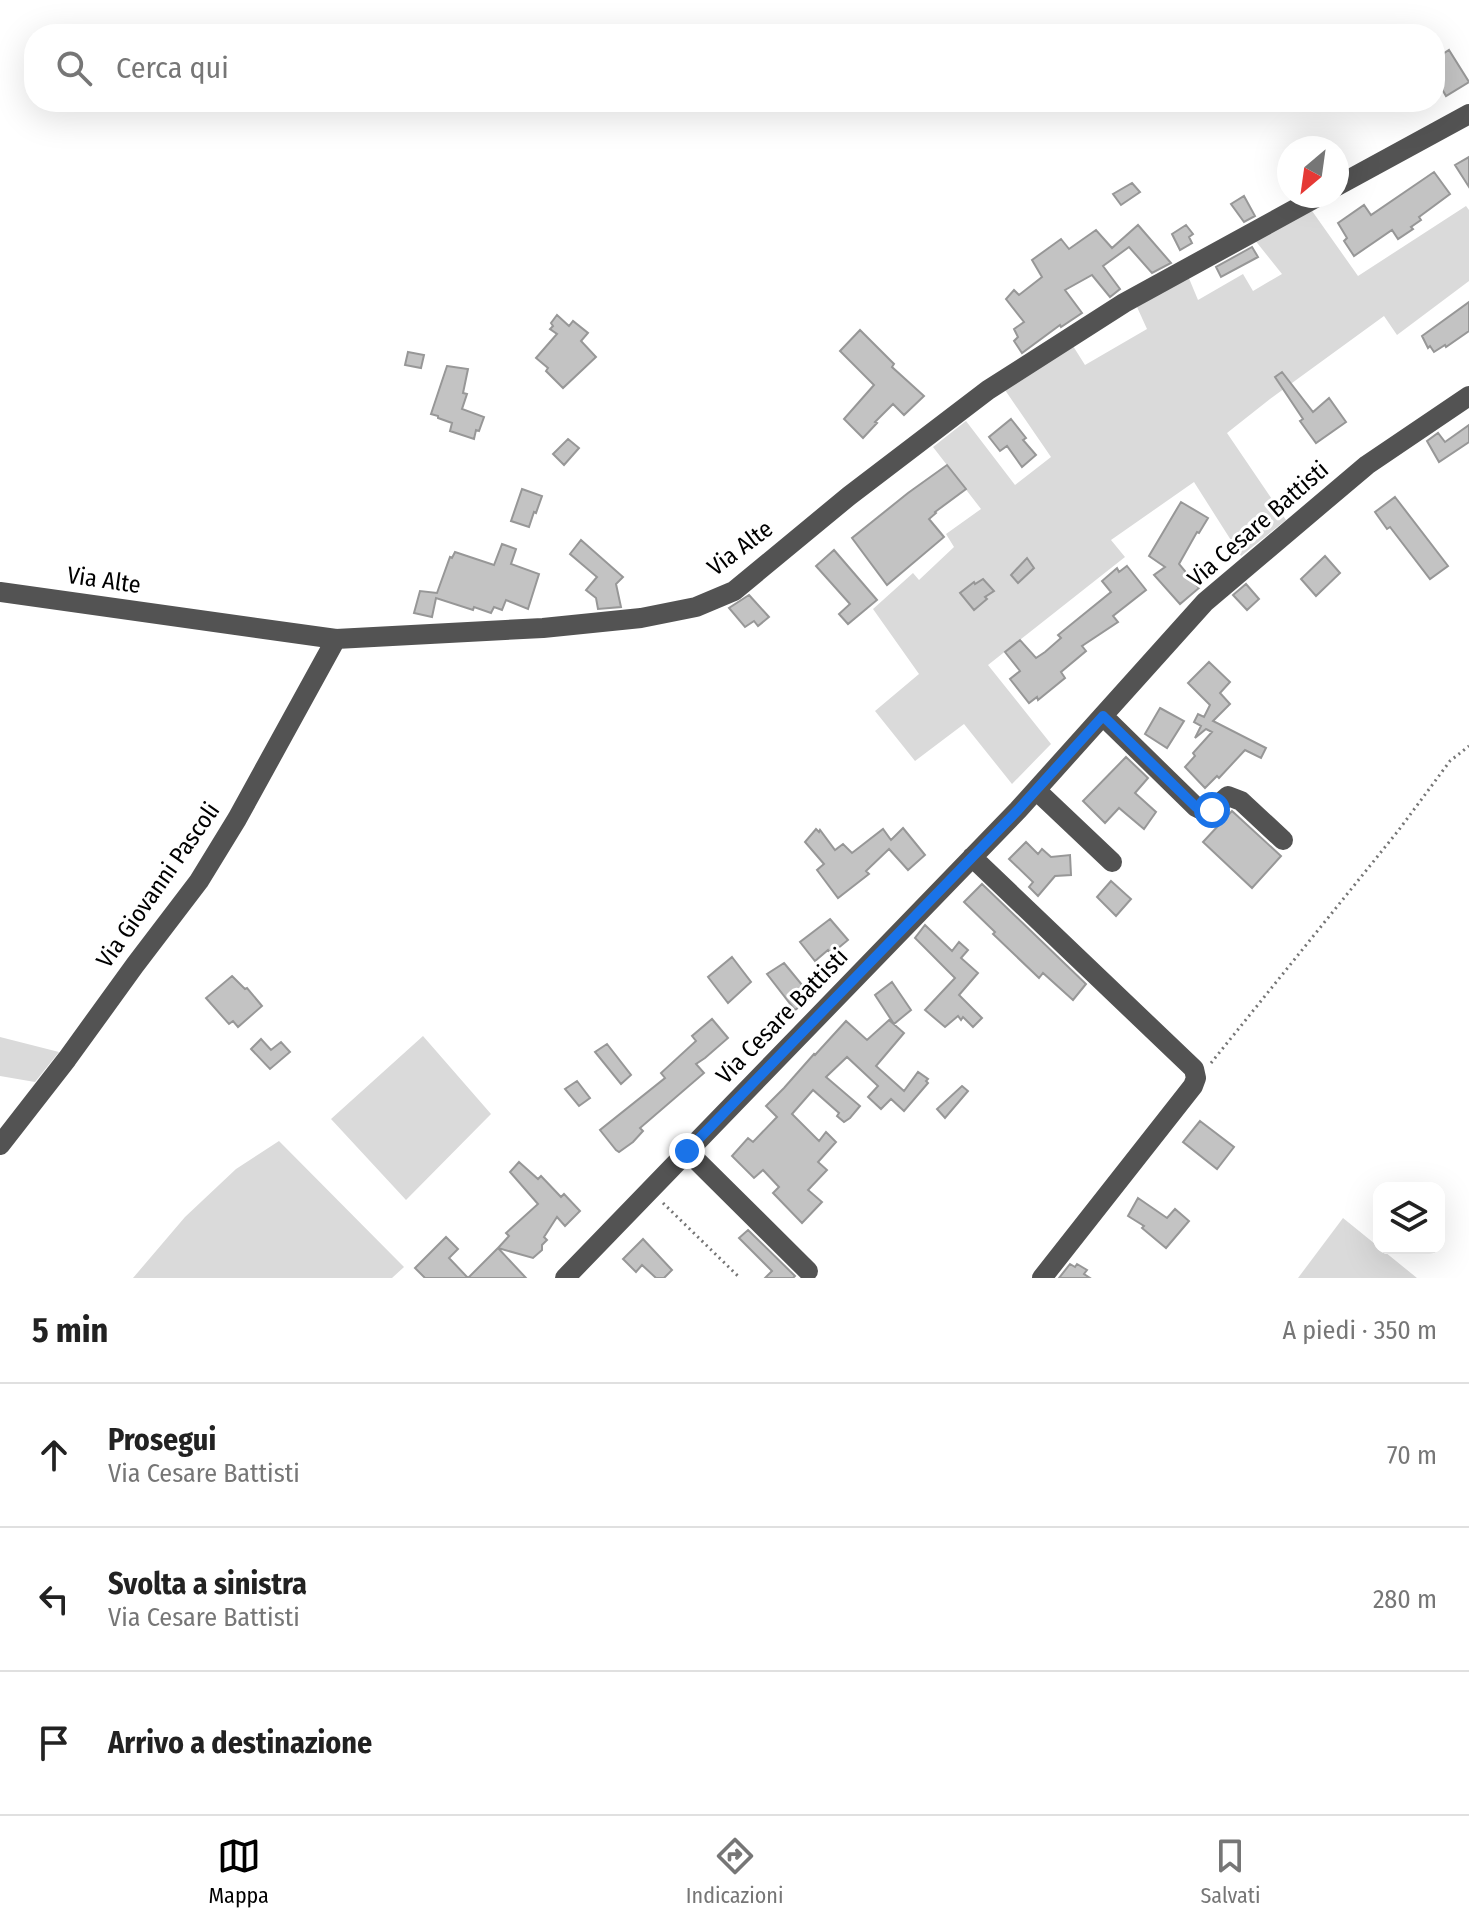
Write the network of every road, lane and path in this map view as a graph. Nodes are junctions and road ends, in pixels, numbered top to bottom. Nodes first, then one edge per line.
1 (1469, 114) edge
2 (1349, 179) edge
3 (1297, 208) edge
4 (1469, 396) edge
5 (0, 592) edge
6 (336, 639) junction
7 (1103, 716) junction
8 (1469, 746) edge
9 (1036, 790) junction
10 (1283, 840) dead end
11 (972, 857) junction
12 (1112, 862) dead end
13 (1195, 1075) junction
14 (0, 1145) edge
15 (687, 1151) junction
16 (650, 1190) junction
17 (808, 1271) dead end
18 (565, 1278) edge
19 (740, 1278) edge
20 (1042, 1278) edge

1 - 2 street
3 - 6 street, Via Alte
4 - 7 street, Via Cesare Battisti
5 - 6 street, Via Alte
6 - 14 street, Via Giovanni Pascoli
7 - 9 street, Via Cesare Battisti
7 - 10 street
8 - 13 path
9 - 11 street, Via Cesare Battisti
9 - 12 street
11 - 13 street
11 - 15 street, Via Cesare Battisti
13 - 20 street
15 - 16 street, Via Cesare Battisti
15 - 17 street
16 - 18 street, Via Cesare Battisti
16 - 19 path

